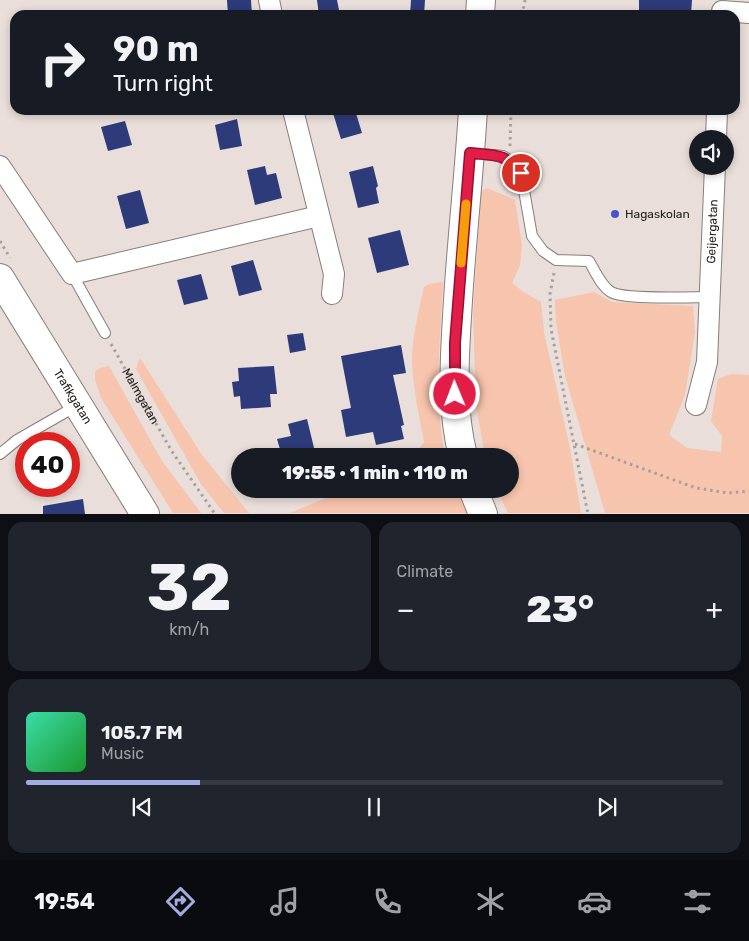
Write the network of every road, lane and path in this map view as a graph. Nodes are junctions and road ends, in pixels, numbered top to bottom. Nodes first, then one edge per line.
1 (294, 115) edge
2 (473, 115) edge
3 (511, 115) edge
4 (717, 115) edge
5 (716, 130) edge
6 (470, 153) junction
7 (511, 161) junction
8 (0, 166) edge
9 (714, 175) edge
10 (319, 216) junction
11 (556, 260) junction
12 (72, 274) junction
13 (0, 278) edge
14 (332, 294) dead end
15 (709, 297) junction
16 (105, 333) joint
17 (79, 405) junction
18 (696, 405) dead end
19 (574, 444) junction
20 (462, 448) edge
21 (0, 454) edge
22 (749, 492) edge
23 (477, 498) edge
24 (145, 514) edge
25 (215, 514) edge
26 (483, 514) edge
27 (588, 514) edge

1 - 10 street
2 - 6 street
3 - 7 path
4 - 5 street
6 - 7 lane
6 - 20 street
7 - 11 lane
8 - 12 street
9 - 15 street, Geijergatan
10 - 12 street
10 - 14 street
11 - 15 lane
11 - 19 path
12 - 16 lane
13 - 17 street, Trafikgatan
15 - 18 street, Geijergatan
16 - 25 path, Malmgatan
17 - 21 lane
17 - 24 street, Trafikgatan
19 - 22 path
19 - 27 path
23 - 26 street

